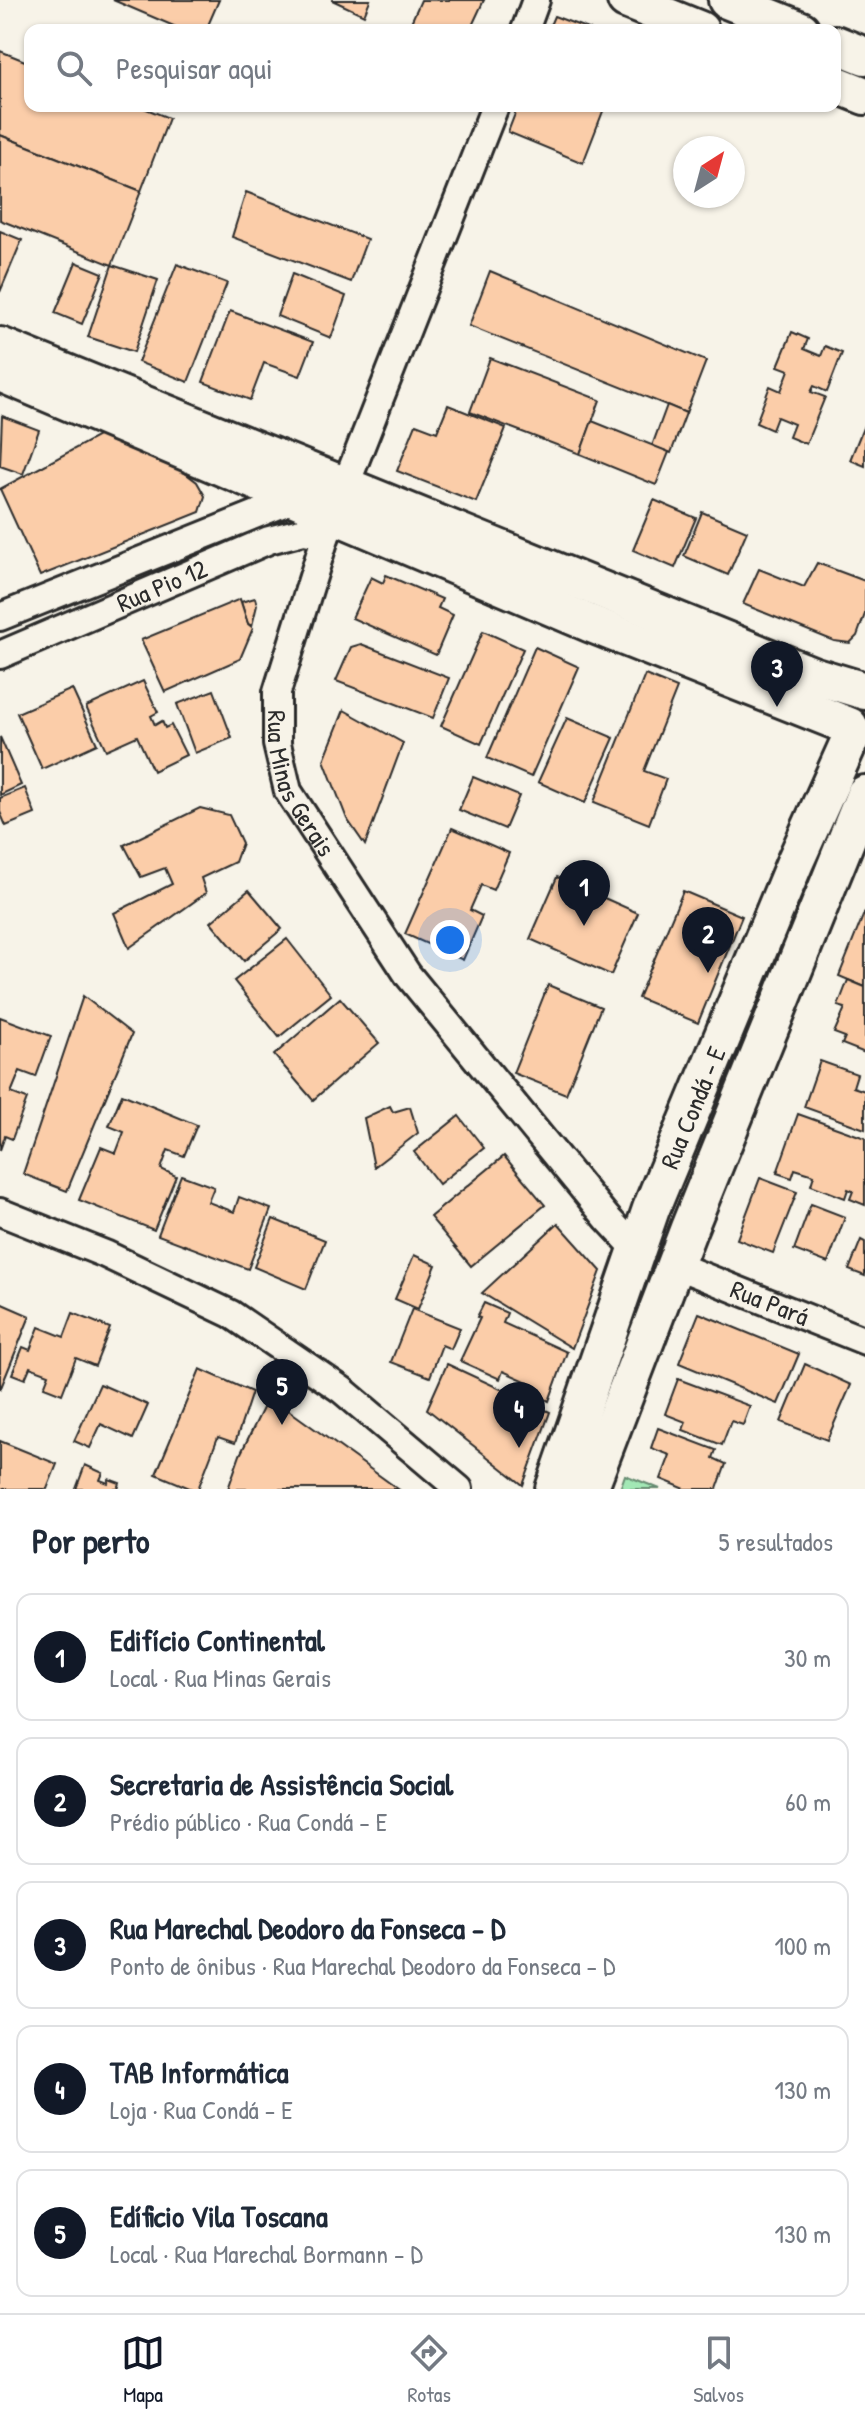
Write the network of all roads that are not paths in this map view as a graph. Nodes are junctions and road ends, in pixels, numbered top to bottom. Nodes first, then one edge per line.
1 (536, 0) edge
2 (626, 0) edge
3 (727, 0) edge
4 (527, 24) edge
5 (685, 24) edge
6 (786, 24) edge
7 (841, 46) edge
8 (865, 56) edge
9 (841, 86) edge
10 (865, 96) edge
11 (493, 112) edge
12 (0, 346) edge
13 (0, 373) edge
14 (49, 380) junction
15 (300, 485) junction
16 (336, 513) junction
17 (0, 617) edge
18 (0, 655) edge
19 (859, 718) edge
20 (865, 794) edge
21 (0, 1212) edge
22 (636, 1249) junction
23 (675, 1265) junction
24 (865, 1341) edge
25 (459, 1489) edge
26 (554, 1489) edge
27 (589, 1489) edge

1 - 4 street
2 - 5 street
3 - 6 street
7 - 8 street
9 - 10 street
11 - 16 street, Rua Minas Gerais
12 - 14 street
13 - 14 street
14 - 15 street
15 - 16 street
15 - 17 street, Rua Pio 12
16 - 18 street, Rua Pio 12
16 - 19 street
16 - 22 street, Rua Minas Gerais
19 - 22 street, Rua Condá - E
20 - 23 street, Rua Condá - E
21 - 25 street
22 - 26 street, Rua Condá - E
23 - 24 street, Rua Pará
23 - 27 street, Rua Condá - E

